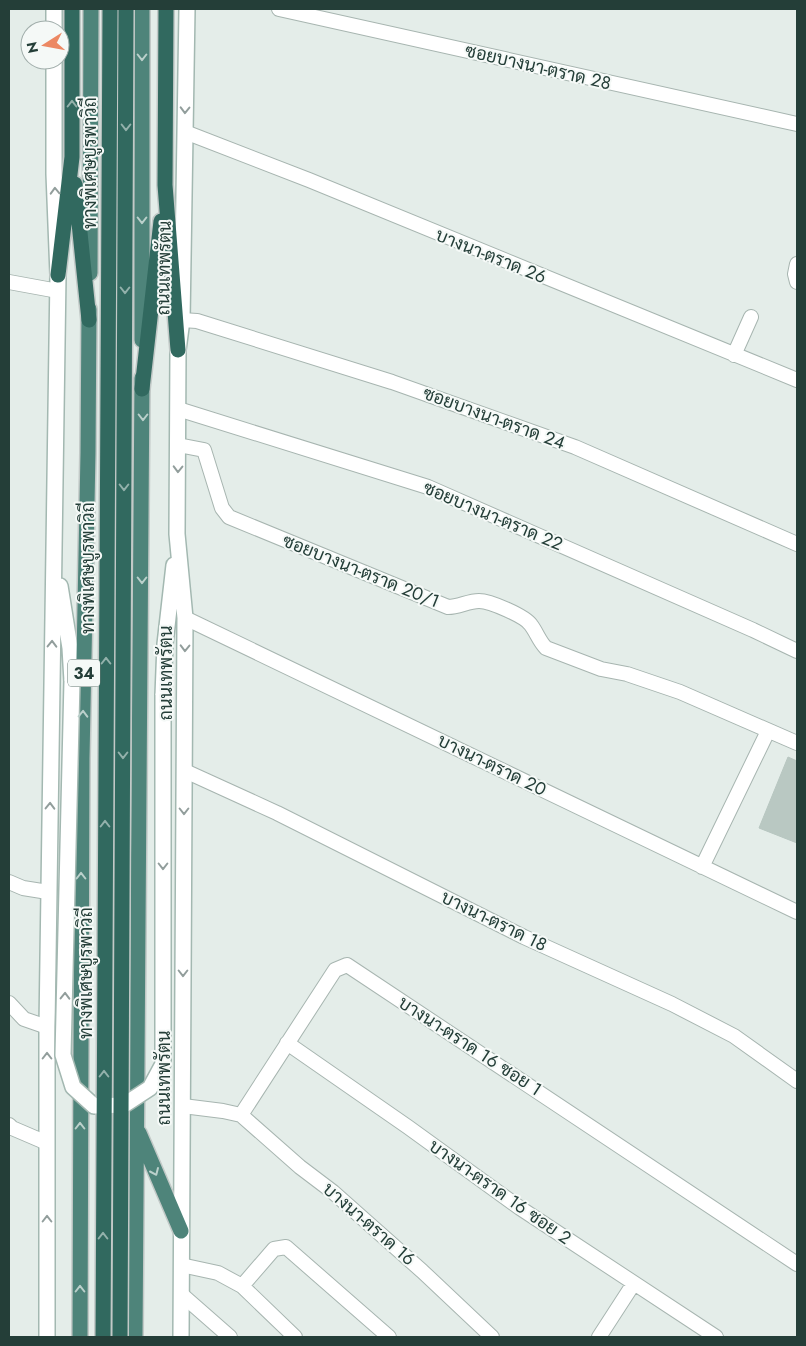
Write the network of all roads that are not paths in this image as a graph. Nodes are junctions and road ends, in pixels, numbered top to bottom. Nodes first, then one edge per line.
1 (72, 9) edge
2 (91, 9) edge
3 (110, 9) edge
4 (126, 9) edge
5 (142, 9) edge
6 (166, 9) edge
7 (187, 9) edge
8 (280, 9) edge
9 (54, 70) edge
10 (797, 124) edge
11 (184, 132) junction
12 (72, 157) junction
13 (165, 185) junction
14 (797, 264) edge
15 (58, 275) junction
16 (9, 282) edge
17 (797, 282) edge
18 (58, 291) junction
19 (751, 317) dead end
20 (89, 320) junction
21 (182, 320) junction
22 (178, 350) junction
23 (734, 355) junction
24 (797, 380) edge
25 (142, 389) junction
26 (178, 409) junction
27 (178, 445) junction
28 (177, 534) junction
29 (797, 544) edge
30 (54, 550) junction
31 (185, 618) junction
32 (797, 651) edge
33 (768, 731) junction
34 (797, 743) edge
35 (185, 771) junction
36 (702, 867) junction
37 (9, 882) edge
38 (48, 892) junction
39 (797, 912) edge
40 (9, 1004) edge
41 (47, 1027) junction
42 (287, 1043) junction
43 (797, 1081) edge
44 (183, 1106) junction
45 (241, 1116) junction
46 (9, 1125) edge
47 (136, 1127) junction
48 (46, 1143) junction
49 (181, 1231) junction
50 (797, 1264) edge
51 (181, 1265) junction
52 (634, 1283) junction
53 (242, 1286) junction
54 (181, 1294) junction
55 (80, 1321) junction
56 (47, 1337) edge
57 (75, 1337) edge
58 (80, 1337) edge
59 (102, 1337) edge
60 (120, 1337) edge
61 (136, 1337) edge
62 (181, 1337) edge
63 (230, 1337) edge
64 (295, 1337) edge
65 (389, 1337) edge
66 (492, 1337) edge
67 (599, 1337) edge
68 (716, 1337) edge

12 -> 1 highway
2 - 20 highway, 34
59 -> 3 highway, ทางพิเศษบูรพาวิถี, bridge
4 -> 60 highway, ทางพิเศษบูรพาวิถี, bridge
5 -> 25 highway, ถนนเทพรัตน
6 - 13 highway
7 -> 11 main road, ถนนเทพรัตน
8 - 10 street, ซอยบางนา-ตราด 28
15 -> 9 main road, 34
11 - 21 main road, ถนนเทพรัตน
11 - 23 street, บางนา-ตราด 26
12 - 15 highway
12 - 20 highway
13 - 22 highway
13 - 25 highway
14 - 17 street
15 - 18 main road, 34
16 - 18 street
18 - 30 main road, 34
19 - 23 street
55 -> 20 highway, 34
21 - 22 main road, ถนนเทพรัตน
21 - 29 street, ซอยบางนา-ตราด 24
22 - 26 main road, ถนนเทพรัตน
23 - 24 street, บางนา-ตราด 26
25 -> 47 highway, ถนนเทพรัตน
26 - 27 main road, ถนนเทพรัตน
26 - 32 street, ซอยบางนา-ตราด 22
27 -> 28 main road, ถนนเทพรัตน
27 - 33 street, ซอยบางนา-ตราด 20/1
28 -> 30 main road, bridge
28 - 31 main road, ถนนเทพรัตน
38 -> 30 main road, 34
31 -> 35 main road, ถนนเทพรัตน
31 - 36 street, บางนา-ตราด 20
33 - 34 street, ซอยบางนา-ตราด 20/1
33 - 36 street
35 - 43 street, บางนา-ตราด 18
35 -> 44 main road, ถนนเทพรัตน
36 - 39 street, บางนา-ตราด 20
37 - 38 street
38 - 41 main road, 34
40 - 41 street
48 -> 41 main road, 34
42 - 45 street, บางนา-ตราด 16 ซอย 1
42 - 50 street, บางนา-ตราด 16 ซอย 1
42 - 52 street, บางนา-ตราด 16 ซอย 2
44 - 45 street
44 - 49 main road, ถนนเทพรัตน
45 - 66 street, บางนา-ตราด 16
46 - 48 street
47 -> 49 highway
47 - 61 highway, ถนนเทพรัตน
56 -> 48 main road, 34
49 - 51 main road, ถนนเทพรัตน
51 - 53 street
51 - 54 main road, ถนนเทพรัตน
52 - 67 street
52 - 68 street, บางนา-ตราด 16 ซอย 2
53 - 64 street
53 - 65 street
54 - 62 main road, ถนนเทพรัตน
54 - 63 street
55 - 57 highway
55 - 58 highway, 34

